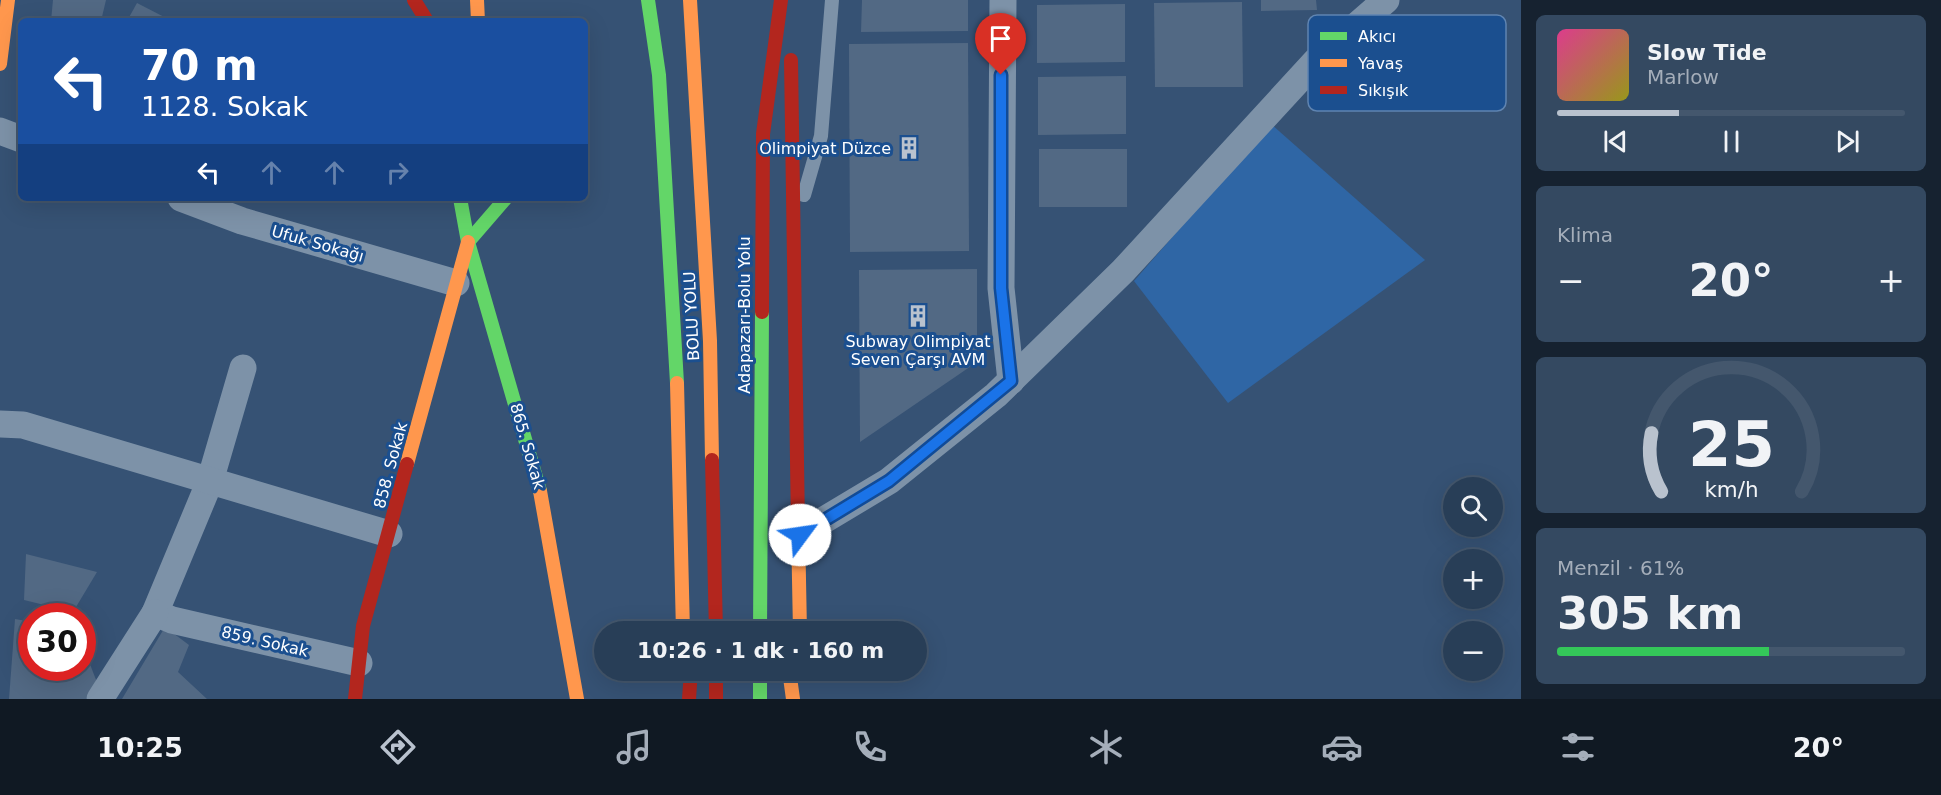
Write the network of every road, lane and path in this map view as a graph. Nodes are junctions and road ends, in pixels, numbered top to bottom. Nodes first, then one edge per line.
1 (8, 0) edge
2 (414, 0) edge
3 (426, 0) edge
4 (477, 0) edge
5 (648, 0) edge
6 (690, 0) edge
7 (781, 0) edge
8 (793, 0) edge
9 (832, 0) edge
10 (1003, 0) edge
11 (1386, 0) edge
12 (1369, 15) edge
13 (425, 18) edge
14 (427, 18) edge
15 (478, 18) edge
16 (792, 22) dead end
17 (2, 30) edge
18 (792, 44) dead end
19 (0, 64) edge
20 (1308, 70) edge
21 (0, 131) edge
22 (18, 138) edge
23 (189, 201) edge
24 (461, 201) edge
25 (503, 201) edge
26 (795, 229) junction
27 (468, 242) junction
28 (456, 283) junction
29 (243, 368) dead end
30 (1011, 381) junction
31 (0, 424) edge
32 (712, 435) junction
33 (760, 451) junction
34 (210, 480) junction
35 (389, 534) junction
36 (800, 535) junction
37 (775, 564) dead end
38 (700, 574) dead end
39 (697, 608) dead end
40 (163, 616) junction
41 (683, 621) edge
42 (695, 621) edge
43 (716, 621) edge
44 (760, 621) edge
45 (800, 621) edge
46 (359, 663) junction
47 (683, 681) edge
48 (690, 681) edge
49 (716, 681) edge
50 (760, 681) edge
51 (791, 681) edge
52 (801, 681) edge
53 (100, 699) edge
54 (355, 699) edge
55 (577, 699) edge
56 (683, 699) edge
57 (689, 699) edge
58 (716, 699) edge
59 (760, 699) edge
60 (793, 699) edge
61 (801, 699) edge

1 - 17 main road
2 - 13 main road
3 - 14 main road
4 - 15 main road
5 - 41 main road
6 - 32 main road, BOLU YOLU
7 - 33 main road, Adapazarı-Bolu Yolu
8 - 16 main road
9 - 26 lane
10 - 30 street
11 - 12 street
17 - 19 main road
18 - 26 main road
20 - 30 street
21 - 22 street
23 - 28 street, Ufuk Sokağı
24 - 27 main road, 865. Sokak
25 - 27 main road
26 - 36 main road
27 - 28 main road, 858. Sokak
27 - 55 main road, 865. Sokak
28 - 35 main road, 858. Sokak
29 - 34 street
30 - 36 street
31 - 34 street
32 - 38 main road
32 - 43 main road, BOLU YOLU
33 - 37 main road
33 - 44 main road, Adapazarı-Bolu Yolu
34 - 35 street
34 - 40 street
35 - 46 main road, 858. Sokak
36 - 45 main road
39 - 42 main road
40 - 46 street, 859. Sokak
40 - 53 street
46 - 54 main road, 858. Sokak
47 - 56 main road
48 - 57 main road
49 - 58 main road
50 - 59 main road
51 - 60 main road
52 - 61 main road

